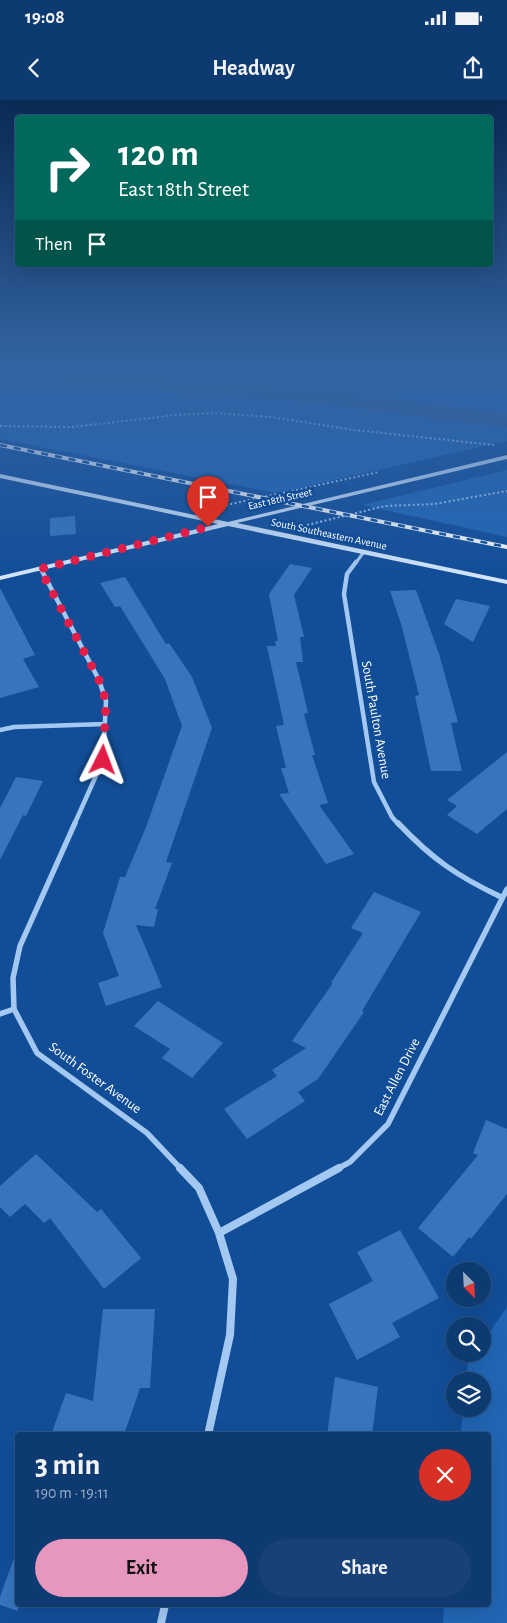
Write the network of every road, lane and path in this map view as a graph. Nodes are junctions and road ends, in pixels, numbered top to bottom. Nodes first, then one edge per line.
1 (409, 436) edge
2 (500, 446) dead end
3 (507, 457) edge
4 (382, 471) dead end
5 (0, 476) edge
6 (507, 491) edge
7 (224, 505) dead end
8 (226, 523) junction
9 (306, 525) dead end
10 (362, 552) junction
11 (40, 569) junction
12 (0, 578) edge
13 (507, 582) edge
14 (105, 724) junction
15 (0, 730) edge
16 (507, 888) edge
17 (501, 897) junction
18 (14, 1009) junction
19 (0, 1014) edge
20 (219, 1232) junction
21 (209, 1432) edge
22 (165, 1607) edge
23 (161, 1623) edge

1 - 2 path
3 - 8 main road, East 18th Street
4 - 7 path
5 - 8 main road, South Southeastern Avenue
6 - 9 path
8 - 10 main road, South Southeastern Avenue
8 - 11 main road, East 18th Street
10 - 13 main road, South Southeastern Avenue
10 - 17 street, South Paulton Avenue
11 - 12 main road, East 18th Street
11 - 14 street, South Foster Avenue
14 - 15 street
14 - 18 street, South Foster Avenue
16 - 17 street, East Allen Drive
17 - 20 street, East Allen Drive
18 - 19 street
18 - 20 street, South Foster Avenue
20 - 21 street, South Foster Avenue
22 - 23 street

